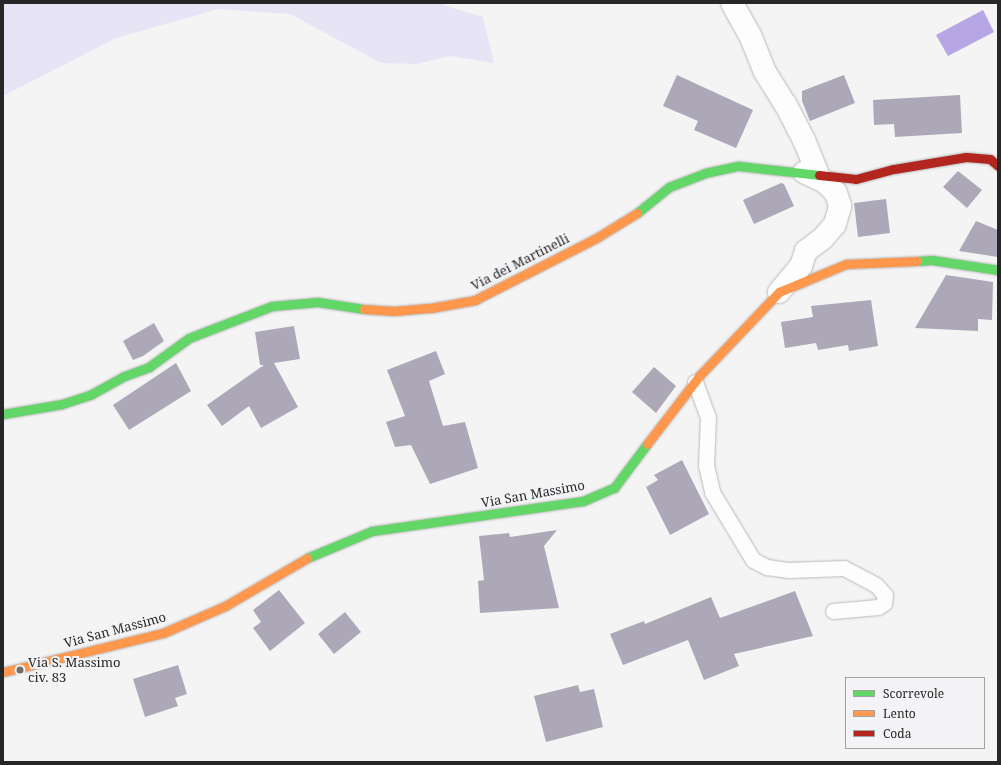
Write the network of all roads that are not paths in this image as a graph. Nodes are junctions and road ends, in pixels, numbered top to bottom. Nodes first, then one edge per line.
1 (732, 3) edge
2 (998, 166) edge
3 (809, 172) junction
4 (998, 270) edge
5 (779, 292) junction
6 (695, 382) junction
7 (3, 414) edge
8 (833, 612) dead end
9 (3, 672) edge

1 - 3 street
2 - 3 street, Via dei Martinelli
3 - 5 street
3 - 7 street, Via dei Martinelli
4 - 5 street, Via San Massimo
5 - 6 street, Via San Massimo
6 - 8 lane
6 - 9 street, Via San Massimo

